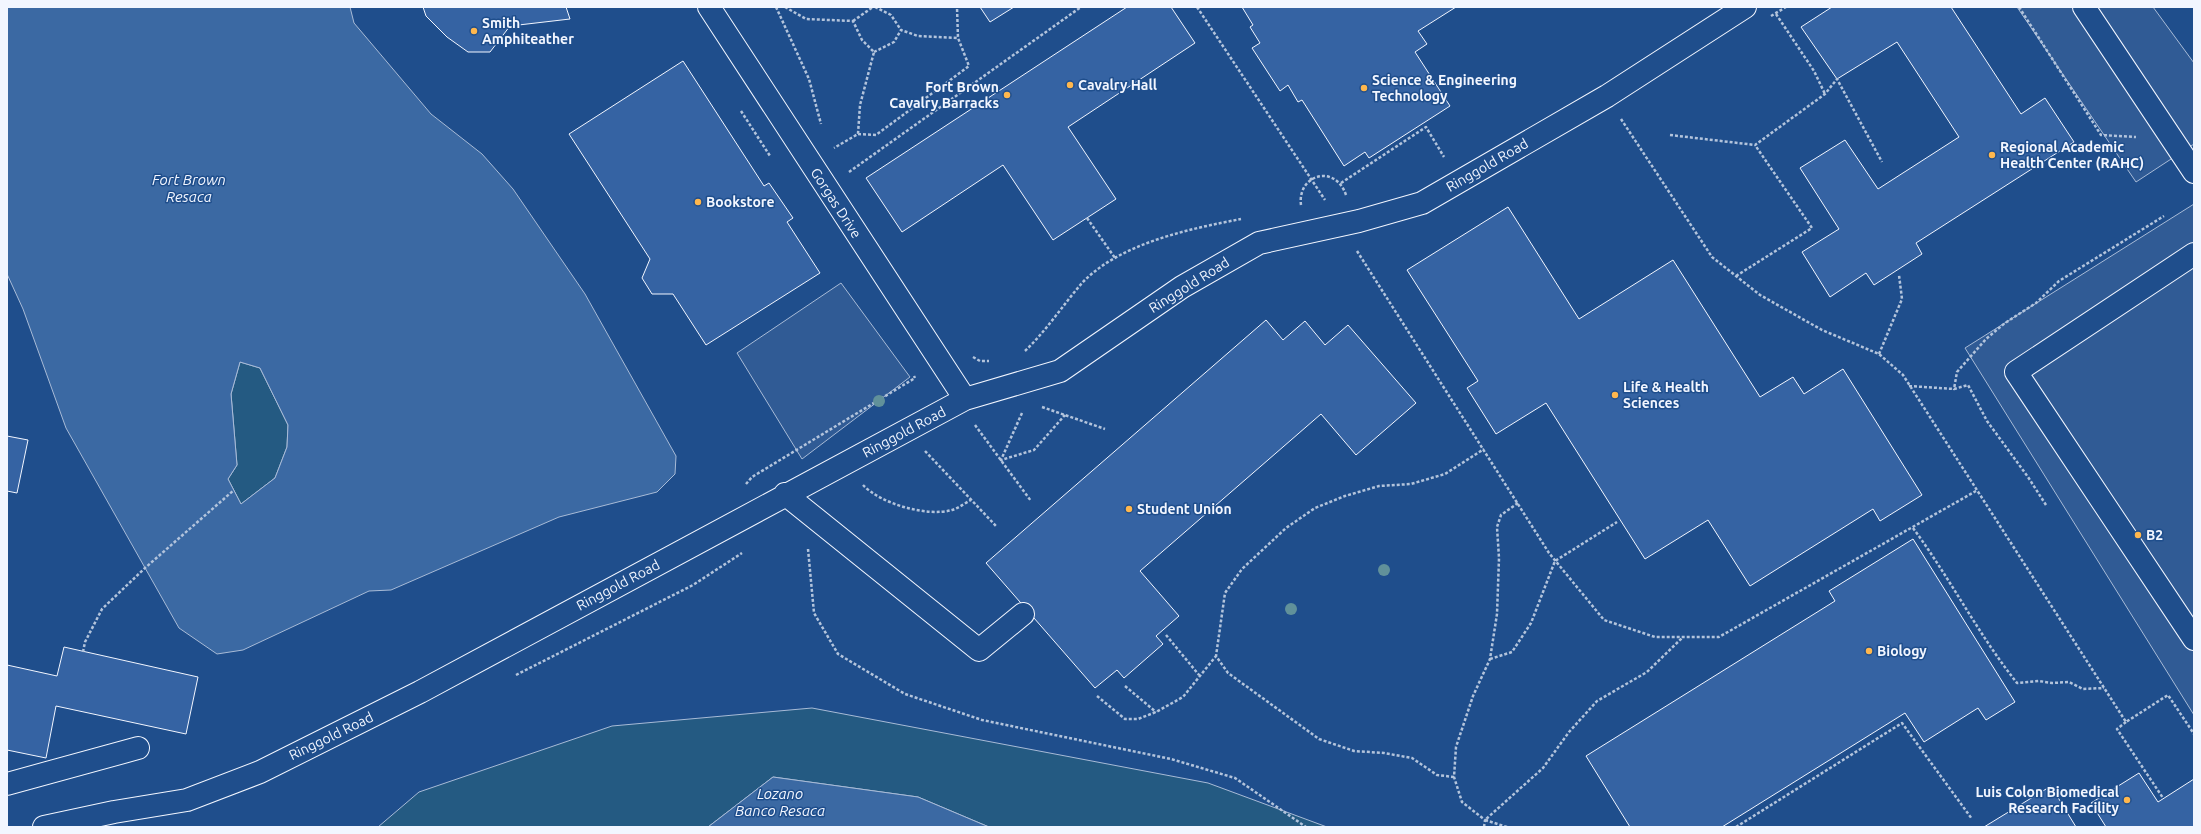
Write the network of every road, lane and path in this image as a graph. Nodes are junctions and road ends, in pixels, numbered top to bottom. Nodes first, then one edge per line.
1 (709, 7) edge
2 (776, 7) edge
3 (785, 7) edge
4 (874, 7) edge
5 (957, 7) edge
6 (1081, 7) edge
7 (1197, 7) edge
8 (1745, 7) edge
9 (1786, 7) edge
10 (2019, 7) edge
11 (2084, 7) edge
12 (1776, 14) junction
13 (1769, 18) dead end
14 (853, 21) junction
15 (902, 30) junction
16 (958, 38) junction
17 (874, 52) junction
18 (1825, 94) junction
19 (740, 109) dead end
20 (1617, 112) dead end
21 (821, 126) dead end
22 (2166, 131) junction
23 (858, 134) junction
24 (1670, 135) dead end
25 (831, 143) dead end
26 (1755, 146) junction
27 (834, 149) junction
28 (836, 154) dead end
29 (772, 159) dead end
30 (1445, 160) dead end
31 (1882, 162) dead end
32 (844, 168) dead end
33 (2194, 172) edge
34 (847, 173) junction
35 (851, 180) dead end
36 (1311, 180) junction
37 (1341, 183) junction
38 (1346, 196) dead end
39 (1320, 204) dead end
40 (1308, 206) dead end
41 (1087, 218) dead end
42 (1247, 218) dead end
43 (1361, 247) dead end
44 (2194, 254) edge
45 (1115, 258) junction
46 (1899, 275) dead end
47 (1736, 276) junction
48 (1021, 354) dead end
49 (1879, 354) junction
50 (969, 355) dead end
51 (995, 361) dead end
52 (911, 372) dead end
53 (1910, 386) junction
54 (1954, 389) dead end
55 (1045, 402) dead end
56 (968, 409) junction
57 (1028, 410) dead end
58 (1022, 413) junction
59 (1015, 414) dead end
60 (1065, 415) junction
61 (1105, 430) dead end
62 (923, 449) dead end
63 (1484, 449) junction
64 (1001, 460) junction
65 (858, 479) dead end
66 (742, 489) dead end
67 (234, 490) dead end
68 (1976, 491) junction
69 (785, 494) junction
70 (971, 500) junction
71 (1031, 501) dead end
72 (1518, 503) junction
73 (805, 511) junction
74 (1617, 522) dead end
75 (996, 526) dead end
76 (1913, 528) junction
77 (744, 551) dead end
78 (1555, 561) junction
79 (1023, 614) dead end
80 (1166, 635) dead end
81 (1682, 637) junction
82 (2194, 639) edge
83 (83, 652) dead end
84 (1216, 656) junction
85 (1490, 659) junction
86 (1199, 675) junction
87 (509, 678) dead end
88 (1125, 686) dead end
89 (2104, 688) junction
90 (1097, 696) dead end
91 (1156, 712) junction
92 (2126, 722) junction
93 (2194, 734) edge
94 (138, 748) dead end
95 (1454, 777) junction
96 (7, 784) edge
97 (2163, 798) dead end
98 (1972, 819) dead end
99 (1485, 820) junction
100 (44, 827) edge
101 (1306, 827) edge
102 (1484, 827) edge
103 (1507, 827) edge
104 (1736, 827) edge

1 - 56 street, Gorgas Drive
2 - 21 path
3 - 14 path
4 - 14 path
4 - 15 path
5 - 16 path
6 - 34 path
7 - 36 path
8 - 56 street, Ringgold Road
9 - 12 path
10 - 22 path
11 - 22 street
12 - 13 path
12 - 18 path
14 - 17 path
15 - 16 path
15 - 17 path
16 - 23 path
17 - 23 path
18 - 26 path
18 - 31 path
19 - 29 path
20 - 47 path
22 - 33 street
23 - 27 path
24 - 26 path
25 - 27 path
26 - 47 path
27 - 28 path
30 - 37 path
32 - 34 path
34 - 35 path
36 - 37 path
36 - 39 path
36 - 40 path
37 - 38 path
41 - 45 path
42 - 45 path
43 - 63 path
44 - 82 street
45 - 48 path
46 - 49 path
47 - 49 path
49 - 53 path
50 - 51 path
52 - 66 path
53 - 54 path
53 - 68 path
55 - 60 path
56 - 64 path
56 - 69 street, Ringgold Road
57 - 58 path
58 - 59 path
58 - 64 path
60 - 61 path
60 - 64 path
62 - 70 path
63 - 72 path
63 - 84 path
64 - 71 path
65 - 70 path
67 - 83 path
68 - 76 path
68 - 89 path
69 - 73 street
69 - 100 street, Ringgold Road
70 - 75 path
72 - 78 path
72 - 85 path
73 - 79 street
73 - 101 path
74 - 78 path
76 - 81 path
76 - 89 path
77 - 87 path
78 - 81 path
78 - 85 path
80 - 86 path
81 - 99 path
84 - 86 path
84 - 95 path
85 - 95 path
86 - 91 path
88 - 91 path
89 - 92 path
90 - 91 path
92 - 93 path
92 - 97 path
94 - 96 street
95 - 99 path
98 - 104 path
99 - 102 path
99 - 103 path

